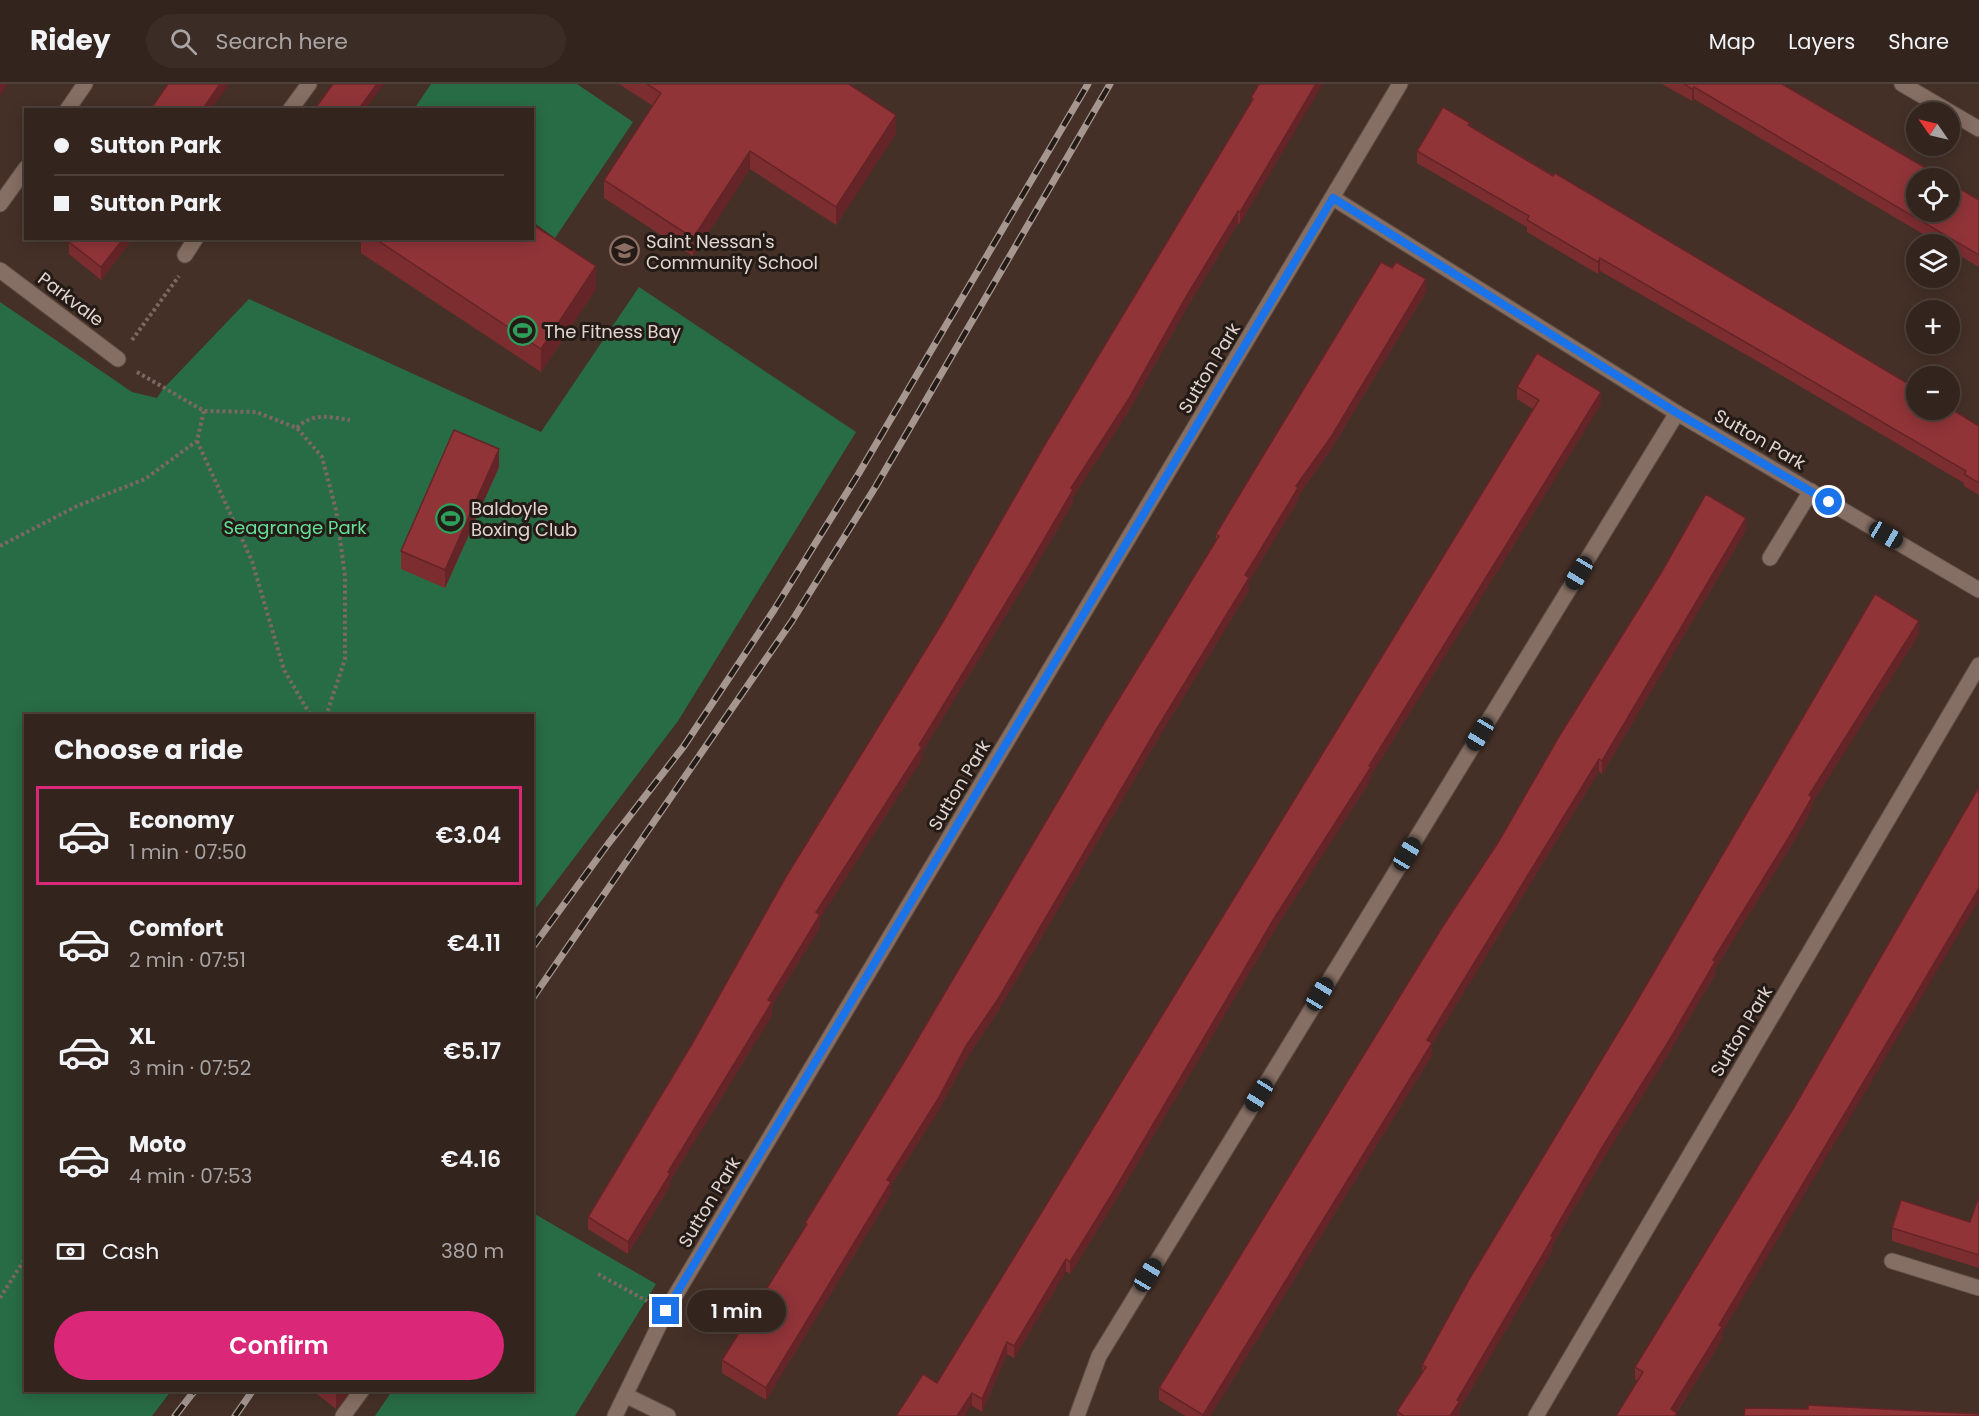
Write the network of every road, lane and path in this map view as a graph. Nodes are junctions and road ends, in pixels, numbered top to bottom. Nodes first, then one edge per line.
1 (85, 84) edge
2 (309, 84) edge
3 (1400, 84) edge
4 (1902, 84) edge
5 (68, 108) edge
6 (291, 108) edge
7 (1979, 129) edge
8 (24, 171) edge
9 (1333, 198) junction
10 (0, 204) edge
11 (195, 240) edge
12 (185, 255) joint
13 (0, 270) edge
14 (118, 359) junction
15 (204, 411) junction
16 (1677, 413) junction
17 (350, 420) dead end
18 (297, 428) junction
19 (197, 441) junction
20 (1811, 491) junction
21 (0, 546) edge
22 (1770, 558) dead end
23 (1979, 590) edge
24 (1979, 665) edge
25 (310, 714) edge
26 (327, 714) edge
27 (24, 1260) edge
28 (1892, 1261) dead end
29 (598, 1274) dead end
30 (1979, 1288) edge
31 (0, 1298) edge
32 (666, 1311) junction
33 (361, 1392) edge
34 (627, 1396) junction
35 (343, 1416) edge
36 (615, 1416) edge
37 (668, 1416) edge
38 (1077, 1416) edge
39 (1536, 1416) edge

1 - 5 street
2 - 6 street
3 - 9 street, Sutton Park
4 - 7 street
8 - 10 street
9 - 16 street, Sutton Park
9 - 32 street, Sutton Park
11 - 12 street
12 - 14 path
13 - 14 street, Parkvale
14 - 15 path
15 - 18 path
15 - 19 path
16 - 20 street, Sutton Park
16 - 38 street
17 - 18 path
18 - 26 path
19 - 21 path
19 - 25 path
20 - 22 street
20 - 23 street, Sutton Park
24 - 39 street, Sutton Park
27 - 31 path
28 - 30 street
29 - 32 path
32 - 34 street, Sutton Park
33 - 35 street
34 - 36 street, Sutton Park
34 - 37 street

